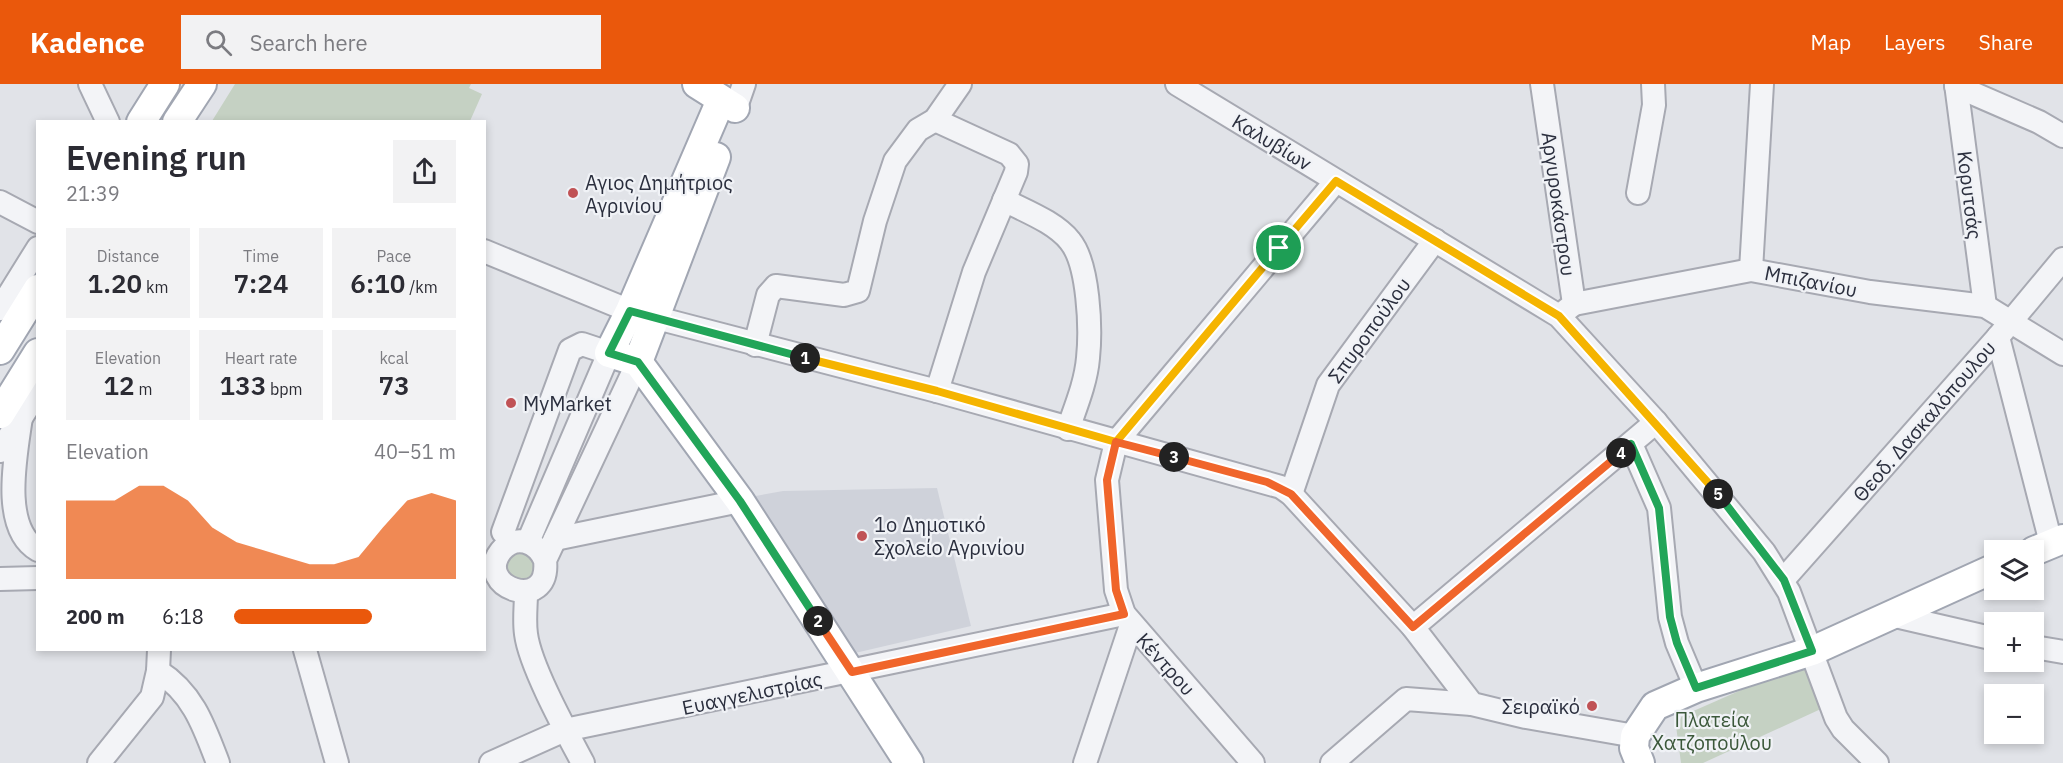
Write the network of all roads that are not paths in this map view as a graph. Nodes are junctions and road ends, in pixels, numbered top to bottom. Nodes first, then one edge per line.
1 (165, 84) edge
2 (202, 84) edge
3 (697, 84) edge
4 (960, 84) edge
5 (1177, 84) edge
6 (1542, 84) edge
7 (1653, 84) edge
8 (1762, 84) edge
9 (1956, 85) edge
10 (94, 87) edge
11 (732, 94) edge
12 (107, 120) edge
13 (142, 120) edge
14 (178, 120) edge
15 (935, 120) junction
16 (2063, 136) edge
17 (1336, 181) junction
18 (1638, 193) dead end
19 (1004, 200) junction
20 (0, 202) edge
21 (36, 221) edge
22 (1435, 240) junction
23 (36, 252) edge
24 (486, 252) edge
25 (2063, 259) edge
26 (1751, 270) junction
27 (36, 280) edge
28 (16, 296) edge
29 (1984, 306) junction
30 (1567, 310) junction
31 (642, 314) junction
32 (2004, 330) junction
33 (755, 345) junction
34 (0, 350) edge
35 (609, 353) junction
36 (2063, 354) edge
37 (36, 358) edge
38 (638, 362) junction
39 (937, 391) junction
40 (36, 393) edge
41 (10, 416) edge
42 (1656, 422) junction
43 (1068, 429) junction
44 (1116, 442) junction
45 (1631, 444) junction
46 (0, 451) edge
47 (1291, 494) junction
48 (740, 501) junction
49 (503, 532) dead end
50 (555, 539) junction
51 (528, 542) junction
52 (2049, 544) edge
53 (36, 549) edge
54 (490, 560) edge
55 (545, 560) junction
56 (1984, 573) edge
57 (0, 579) edge
58 (36, 579) edge
59 (1784, 580) junction
60 (526, 592) junction
61 (1891, 615) junction
62 (1127, 620) junction
63 (1413, 627) junction
64 (1984, 636) edge
65 (2044, 649) edge
66 (305, 651) edge
67 (1812, 651) junction
68 (2063, 652) edge
69 (158, 660) edge
70 (852, 672) junction
71 (1696, 688) junction
72 (1472, 704) junction
73 (565, 730) junction
74 (1638, 750) edge
75 (99, 763) edge
76 (218, 763) edge
77 (337, 763) edge
78 (491, 763) edge
79 (583, 763) edge
80 (909, 763) edge
81 (1085, 763) edge
82 (1253, 763) edge
83 (1332, 763) edge
84 (1877, 763) edge

1 - 13 main road
2 - 14 main road
3 - 11 main road
4 - 15 street
5 - 17 street, Καλυβίων
6 - 30 street, Αργυροκάστρου
7 - 18 street
8 - 26 street
9 - 16 street
9 - 29 street, Κορυτσάς
10 - 12 street
11 - 31 main road
15 - 19 street
15 - 33 street
17 - 22 street, Καλυβίων
17 - 44 street
19 - 39 street
19 - 43 street
20 - 21 street
22 - 30 street, Καλυβίων
22 - 47 street, Σπυροπούλου
23 - 28 street
24 - 31 street
25 - 32 street, Θεοδ. Δασκαλόπουλου
26 - 29 street, Μπιζανίου
26 - 30 street, Μπιζανίου
27 - 28 street
28 - 34 main road
29 - 32 street, Μπιζανίου
30 - 42 street, Καλυβίων
31 - 33 street
31 - 35 main road
31 - 38 main road
32 - 36 street, Μπιζανίου
32 - 52 street
32 - 59 street, Θεοδ. Δασκαλόπουλου
33 - 39 street
35 - 38 main road
35 - 49 street
35 - 51 street
37 - 41 main road
38 - 48 main road
38 - 50 street
39 - 43 street
40 - 41 street
41 - 46 street
41 - 53 street
42 - 45 street
42 - 59 street, Καλυβίων
43 - 44 street
44 - 47 street
44 - 62 street, Κέντρου
45 - 63 street
45 - 71 street
47 - 63 street
48 - 50 street
48 - 70 main road
50 - 55 street
51 - 54 street
51 - 55 street
54 - 60 street
55 - 60 street
56 - 61 main road
57 - 58 street
59 - 67 street, Καλυβίων
60 - 73 street
61 - 64 street
61 - 67 main road
62 - 70 street, Ευαγγελιστρίας
62 - 81 street
62 - 82 street, Κέντρου
63 - 72 street
65 - 68 street
66 - 77 street
67 - 71 main road
67 - 84 street, Καλυβίων
69 - 75 street
69 - 76 street
70 - 73 street, Ευαγγελιστρίας
70 - 80 main road
71 - 74 main road
72 - 74 street
72 - 83 street
73 - 78 street, Ευαγγελιστρίας
73 - 79 street

